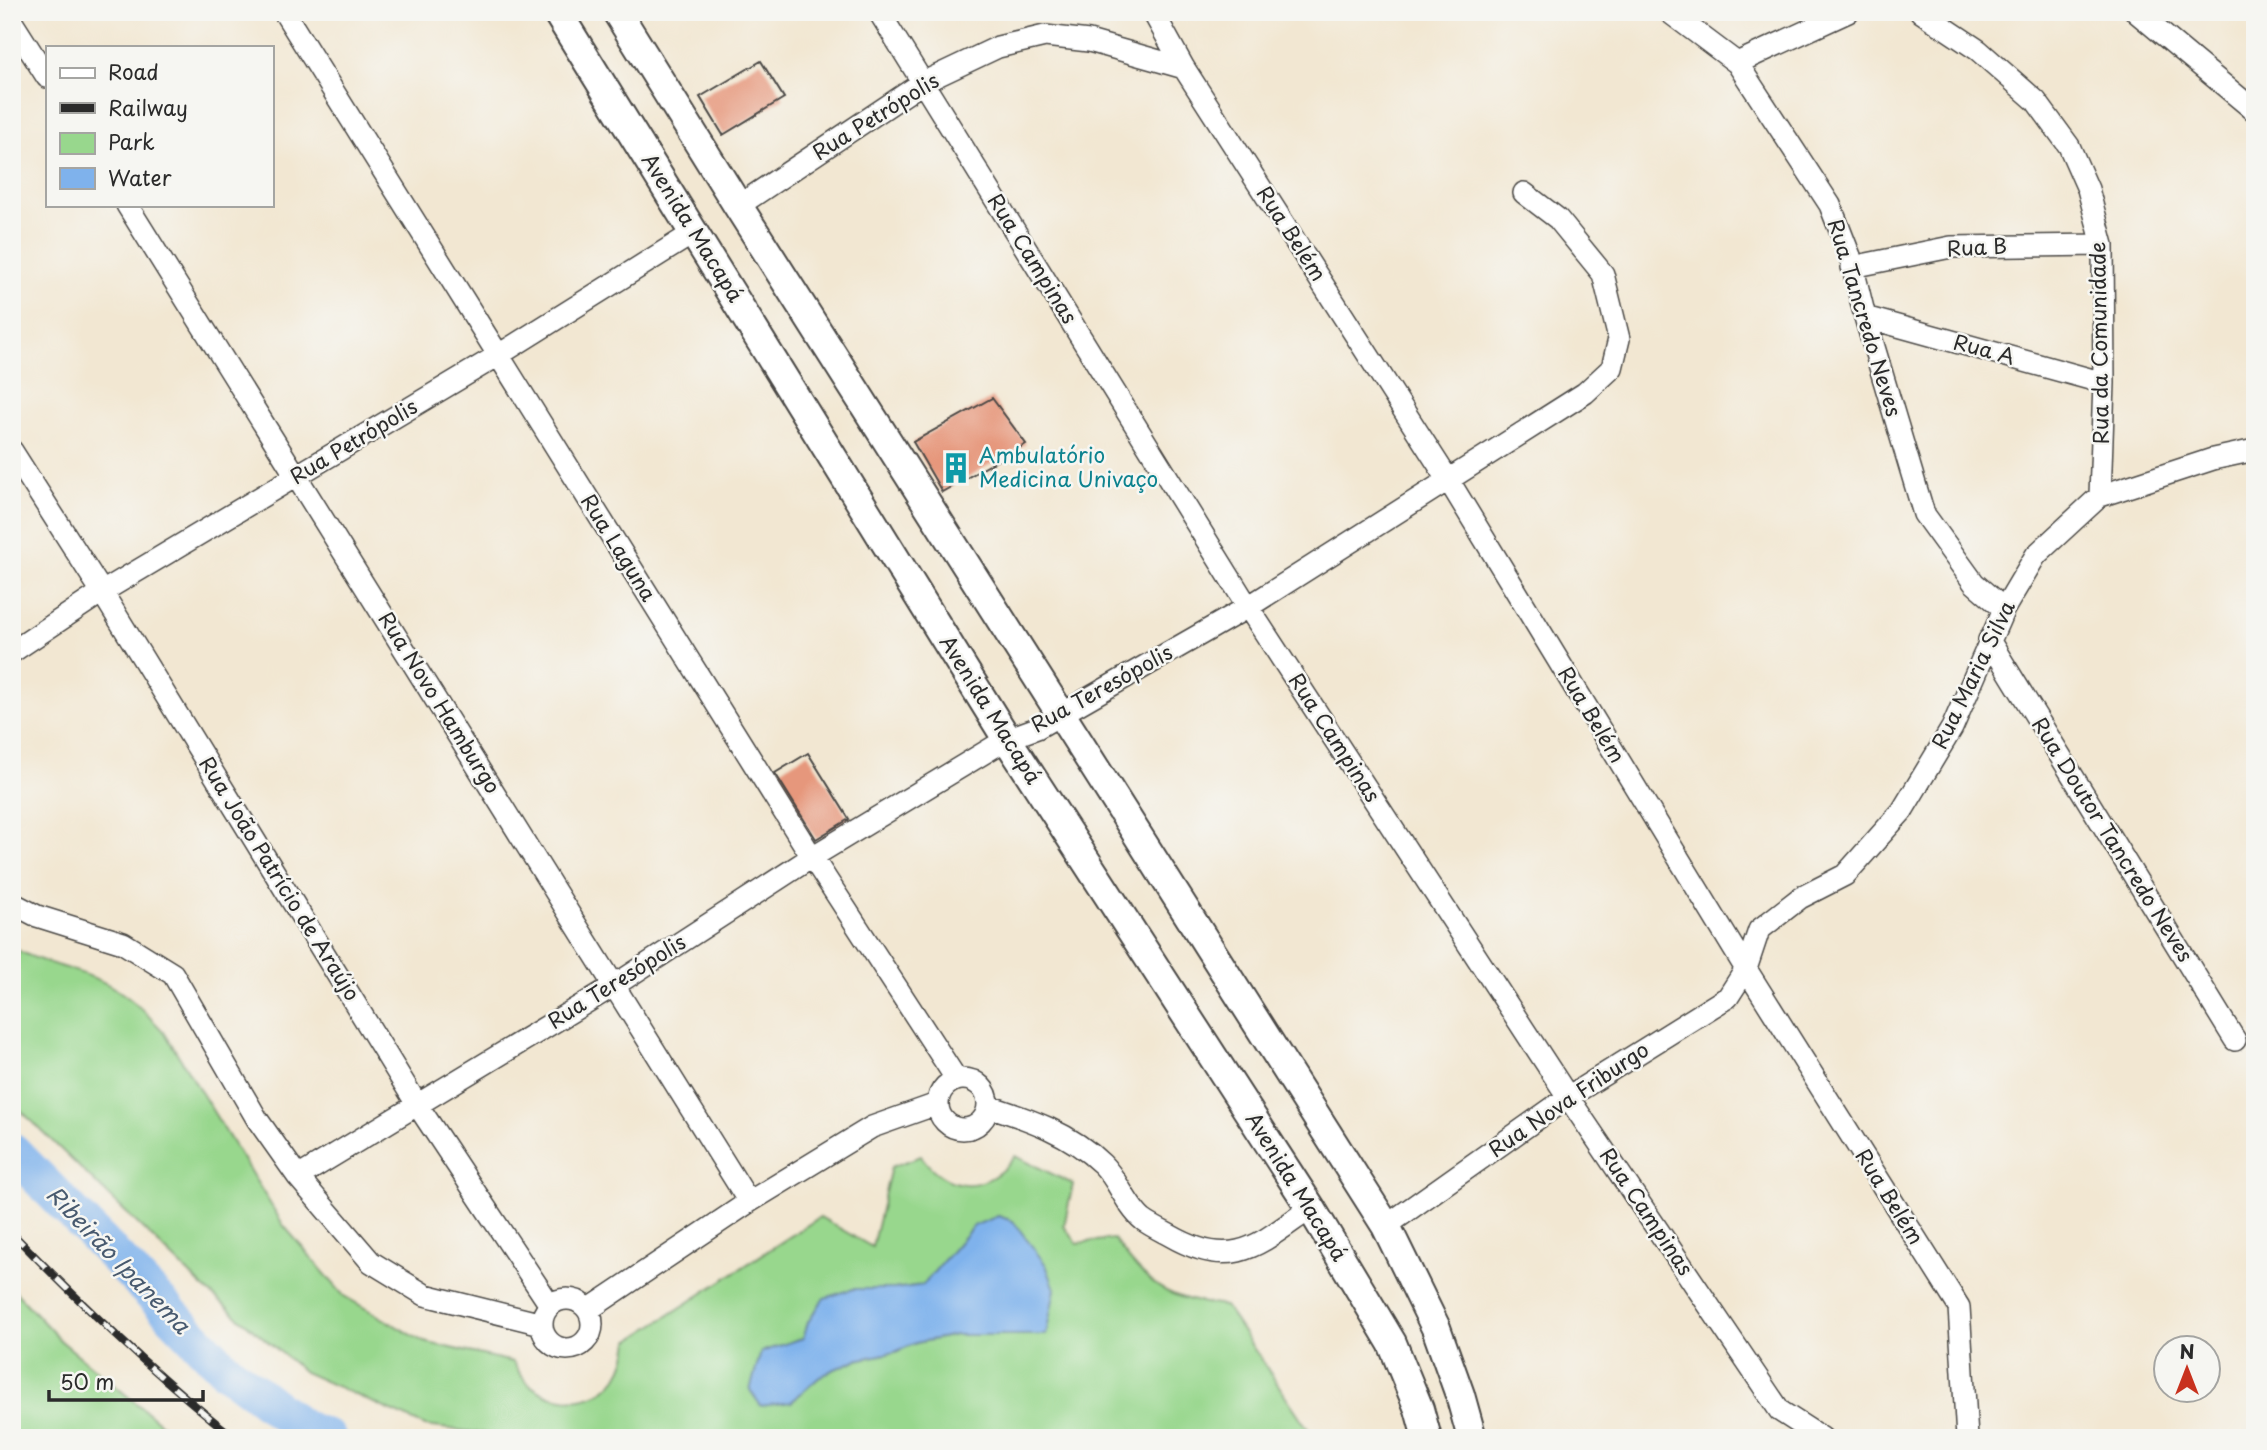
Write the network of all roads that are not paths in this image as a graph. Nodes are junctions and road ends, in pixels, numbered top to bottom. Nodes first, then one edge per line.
1 (284, 12) edge
2 (557, 12) edge
3 (617, 12) edge
4 (879, 12) edge
5 (1153, 12) edge
6 (1669, 12) edge
7 (1848, 12) edge
8 (1921, 12) edge
9 (2136, 12) edge
10 (12, 22) edge
11 (1737, 63) junction
12 (1184, 68) junction
13 (46, 75) edge
14 (922, 83) junction
15 (2255, 111) edge
16 (1524, 193) dead end
17 (128, 206) edge
18 (738, 206) junction
19 (695, 232) junction
20 (2103, 246) junction
21 (1852, 267) junction
22 (1865, 317) junction
23 (497, 356) junction
24 (2104, 383) junction
25 (2255, 450) edge
26 (12, 451) edge
27 (298, 476) junction
28 (1449, 481) junction
29 (2100, 496) junction
30 (102, 592) junction
31 (1248, 607) junction
32 (2004, 609) junction
33 (1989, 640) junction
34 (12, 652) edge
35 (1062, 714) junction
36 (1007, 739) junction
37 (811, 857) junction
38 (12, 903) edge
39 (1745, 969) junction
40 (615, 985) junction
41 (2235, 1040) dead end
42 (957, 1080) junction
43 (1568, 1097) junction
44 (937, 1104) junction
45 (418, 1106) junction
46 (988, 1106) junction
47 (298, 1177) junction
48 (749, 1202) junction
49 (1311, 1208) junction
50 (1386, 1226) junction
51 (588, 1310) junction
52 (546, 1315) junction
53 (1427, 1438) edge
54 (1472, 1438) edge
55 (1822, 1438) edge
56 (1967, 1438) edge

1 - 23 street, Rua Laguna
2 - 19 main road, Avenida Macapá
3 - 18 main road
4 - 14 street, Rua Campinas
5 - 12 street, Rua Belém
6 - 11 street, Rua Tancredo Neves
7 - 11 street
8 - 20 street, Rua da Comunidade
9 - 15 street
10 - 13 street
11 - 21 street, Rua Tancredo Neves
12 - 14 street, Rua Petrópolis
12 - 28 street, Rua Belém
14 - 18 street, Rua Petrópolis
14 - 31 street, Rua Campinas
16 - 28 street, Rua Teresópolis
17 - 27 street, Rua Novo Hamburgo
18 - 35 main road
19 - 23 street, Rua Petrópolis
19 - 36 main road, Avenida Macapá
20 - 21 street, Rua B
20 - 24 street, Rua da Comunidade
21 - 22 street, Rua Tancredo Neves
22 - 24 street, Rua A
22 - 32 street, Rua Tancredo Neves
23 - 27 street, Rua Petrópolis
23 - 37 street, Rua Laguna
24 - 29 street, Rua da Comunidade
25 - 29 street, Rua Maria Silva
26 - 30 street, Rua João Patrício de Araújo
27 - 30 street, Rua Petrópolis
27 - 40 street, Rua Novo Hamburgo
28 - 31 street, Rua Teresópolis
28 - 39 street, Rua Belém
29 - 32 street, Rua Maria Silva
30 - 34 street, Rua Petrópolis
30 - 45 street, Rua João Patrício de Araújo
31 - 35 street, Rua Teresópolis
31 - 43 street, Rua Campinas
32 - 33 street, Rua Maria Silva
33 - 39 street, Rua Maria Silva
33 - 41 street, Rua Doutor Tancredo Neves
35 - 36 street, Rua Teresópolis
35 - 50 main road
36 - 37 street, Rua Teresópolis
36 - 49 main road, Avenida Macapá
37 - 40 street, Rua Teresópolis
37 - 42 street, Rua Laguna
38 - 47 street
39 - 43 street, Rua Nova Friburgo
39 - 56 street, Rua Belém
40 - 45 street, Rua Teresópolis
40 - 48 street, Rua Novo Hamburgo
42 - 44 street
42 - 46 street
43 - 50 street, Rua Nova Friburgo
43 - 55 street, Rua Campinas
44 - 46 street
44 - 48 street
45 - 47 street, Rua Teresópolis
45 - 52 street, Rua João Patrício de Araújo
46 - 49 street
47 - 52 street
48 - 51 street
49 - 53 main road, Avenida Macapá
50 - 54 main road
51 - 52 street
51 - 52 street

